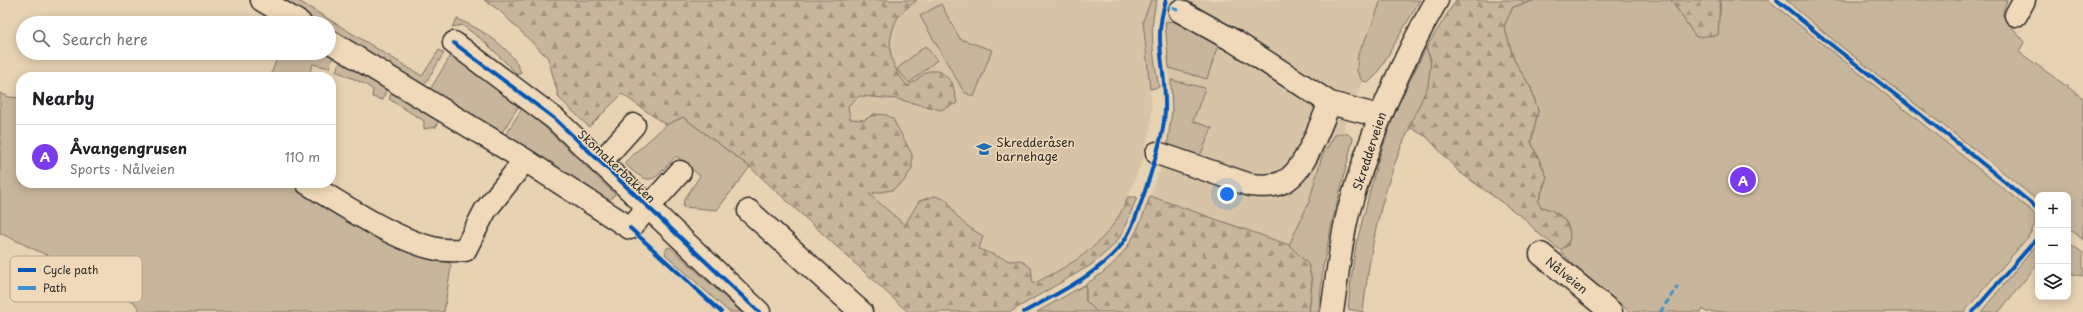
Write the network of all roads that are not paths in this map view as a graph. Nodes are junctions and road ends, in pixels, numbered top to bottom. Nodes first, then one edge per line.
1 (262, 0) edge
2 (1437, 0) edge
3 (1180, 11) dead end
4 (288, 16) edge
5 (454, 43) dead end
6 (336, 45) edge
7 (1330, 103) junction
8 (1379, 116) junction
9 (634, 125) dead end
10 (1157, 153) dead end
11 (525, 160) junction
12 (600, 163) junction
13 (680, 172) dead end
14 (315, 188) edge
15 (647, 208) junction
16 (749, 211) dead end
17 (1541, 254) dead end
18 (759, 312) edge
19 (861, 312) edge
20 (1332, 312) edge
21 (1611, 312) edge

1 - 4 street
2 - 8 street, Skredderveien
3 - 7 street
5 - 12 street, Skomakerbakken
6 - 11 street, Skomakerbakken
7 - 8 street
7 - 10 street
8 - 20 street, Skredderveien
9 - 12 street
11 - 14 street
11 - 15 street, Skomakerbakken
12 - 15 street, Skomakerbakken
13 - 15 street
15 - 18 street, Skomakerbakken
16 - 19 street
17 - 21 street, Nålveien

